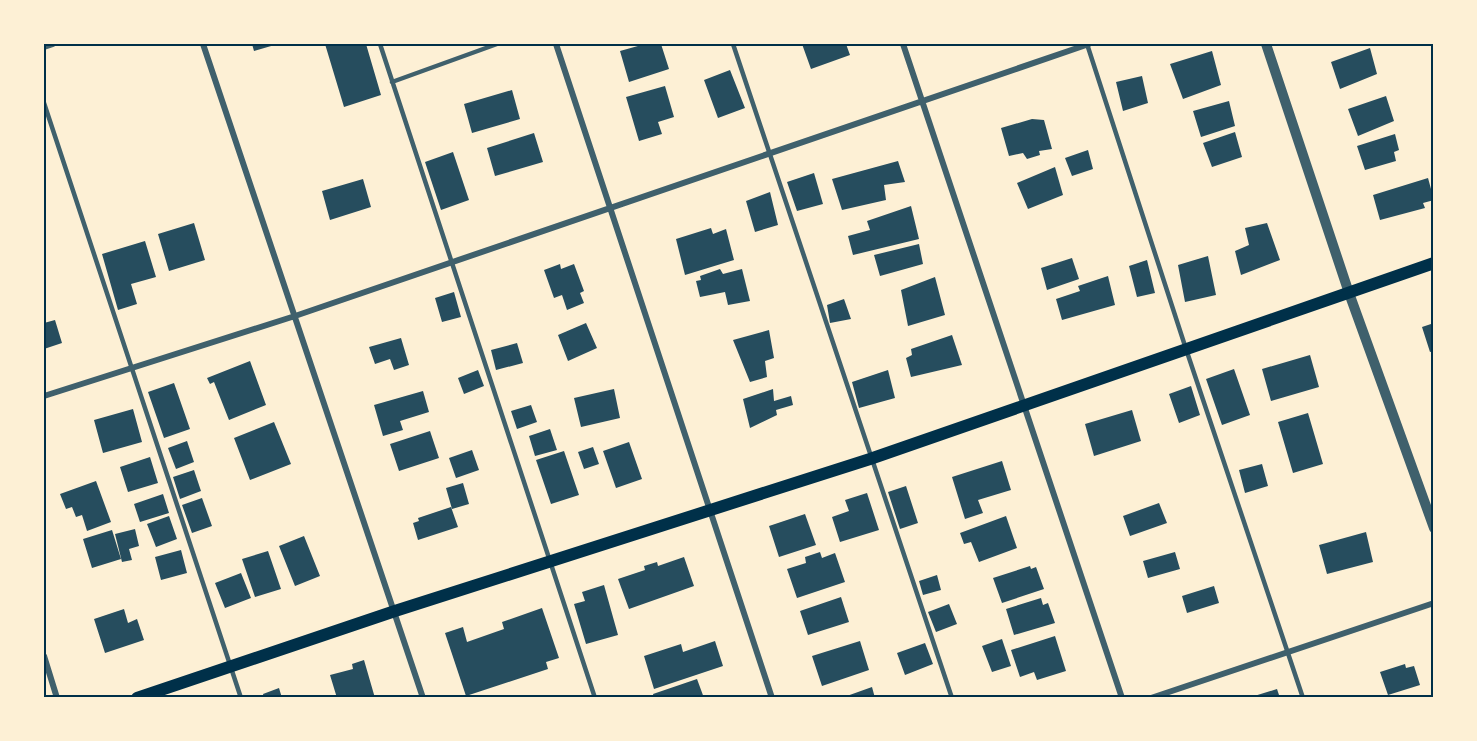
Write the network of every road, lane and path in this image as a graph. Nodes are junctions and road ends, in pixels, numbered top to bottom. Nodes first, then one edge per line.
1 (53, 44) edge
2 (203, 44) edge
3 (380, 44) edge
4 (497, 44) edge
5 (556, 44) edge
6 (733, 44) edge
7 (903, 44) edge
8 (1088, 44) edge
9 (1266, 44) edge
10 (44, 47) edge
11 (392, 82) junction
12 (923, 99) junction
13 (44, 103) edge
14 (769, 153) junction
15 (610, 208) junction
16 (452, 263) junction
17 (1434, 263) edge
18 (1349, 293) junction
19 (295, 316) junction
20 (1186, 349) junction
21 (131, 368) junction
22 (44, 396) edge
23 (1024, 405) junction
24 (870, 459) junction
25 (708, 511) junction
26 (1434, 528) edge
27 (550, 562) junction
28 (1434, 603) edge
29 (395, 611) junction
30 (1287, 652) junction
31 (44, 656) edge
32 (230, 666) junction
33 (57, 698) edge
34 (137, 698) edge
35 (241, 698) edge
36 (423, 698) edge
37 (595, 698) edge
38 (772, 698) edge
39 (952, 698) edge
40 (1122, 698) edge
41 (1151, 698) edge
42 (1303, 698) edge

1 - 10 street
2 - 19 street
3 - 11 lane
4 - 11 lane
5 - 15 street
6 - 14 lane
7 - 12 street
8 - 12 street
8 - 20 lane
9 - 18 street
11 - 16 lane
12 - 14 street
12 - 23 street
13 - 21 lane
14 - 15 street
14 - 24 lane
15 - 16 street
15 - 25 street
16 - 19 street
16 - 27 lane
17 - 18 main road
18 - 20 main road
18 - 26 street
19 - 21 street
19 - 29 street
20 - 23 main road
20 - 30 lane
21 - 22 street
21 - 32 lane
23 - 24 main road
23 - 40 street
24 - 25 main road
24 - 39 lane
25 - 27 main road
25 - 38 street
27 - 29 main road
27 - 37 lane
28 - 30 street
29 - 32 main road
29 - 36 street
30 - 41 street
30 - 42 lane
31 - 33 street
32 - 34 main road
32 - 35 lane

